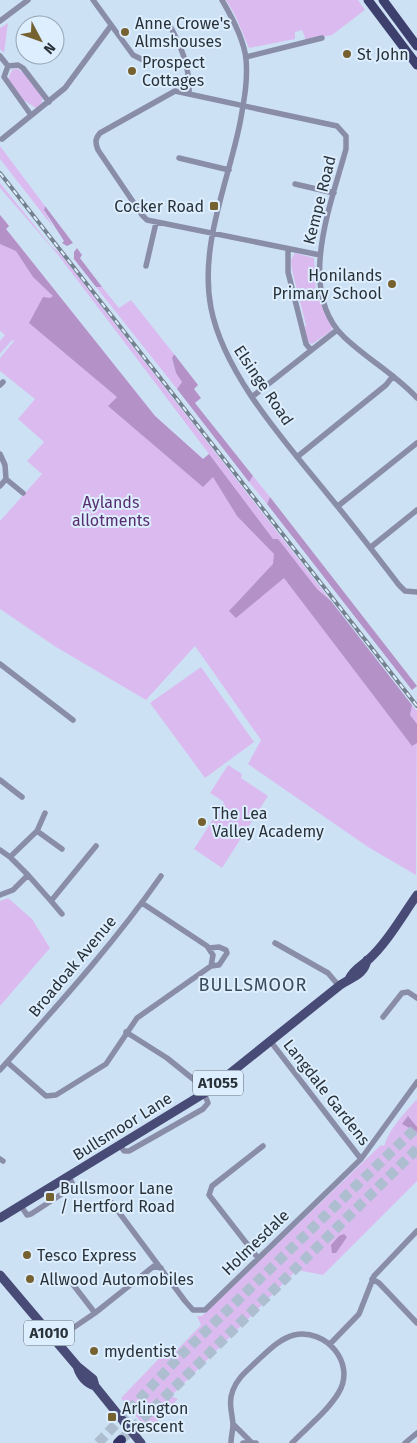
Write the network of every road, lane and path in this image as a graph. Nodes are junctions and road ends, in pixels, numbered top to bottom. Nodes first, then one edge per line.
1 (28, 0) edge
2 (93, 0) edge
3 (222, 0) edge
4 (368, 0) edge
5 (383, 0) edge
6 (0, 21) edge
7 (168, 22) dead end
8 (110, 27) junction
9 (322, 38) dead end
10 (417, 46) edge
11 (0, 56) edge
12 (246, 57) junction
13 (143, 60) dead end
14 (417, 65) edge
15 (8, 66) junction
16 (189, 93) junction
17 (49, 102) junction
18 (243, 106) junction
19 (31, 115) junction
20 (2, 139) dead end
21 (179, 158) dead end
22 (229, 170) junction
23 (295, 184) dead end
24 (334, 193) junction
25 (156, 223) junction
26 (213, 233) junction
27 (288, 249) junction
28 (320, 255) junction
29 (146, 266) dead end
30 (337, 330) junction
31 (311, 350) junction
32 (393, 376) junction
33 (253, 396) junction
34 (417, 398) edge
35 (417, 443) edge
36 (0, 454) edge
37 (297, 456) junction
38 (6, 478) junction
39 (0, 486) edge
40 (23, 493) dead end
41 (338, 506) junction
42 (417, 510) edge
43 (371, 547) junction
44 (417, 592) edge
45 (0, 664) edge
46 (73, 720) dead end
47 (0, 780) edge
48 (22, 798) dead end
49 (45, 813) dead end
50 (37, 831) junction
51 (96, 846) dead end
52 (62, 849) dead end
53 (0, 850) edge
54 (10, 857) junction
55 (28, 875) junction
56 (161, 876) dead end
57 (0, 895) edge
58 (417, 895) edge
59 (51, 901) junction
60 (142, 904) junction
61 (62, 914) dead end
62 (275, 943) dead end
63 (209, 948) junction
64 (211, 966) junction
65 (339, 986) junction
66 (417, 998) edge
67 (383, 1017) dead end
68 (126, 1032) junction
69 (271, 1042) junction
70 (7, 1062) junction
71 (0, 1070) edge
72 (417, 1082) edge
73 (206, 1092) junction
74 (119, 1144) junction
75 (263, 1146) dead end
76 (360, 1158) junction
77 (112, 1203) dead end
78 (3, 1217) edge
79 (0, 1227) edge
80 (417, 1231) edge
81 (258, 1258) junction
82 (162, 1268) junction
83 (0, 1275) edge
84 (68, 1278) dead end
85 (372, 1279) junction
86 (95, 1313) junction
87 (417, 1323) edge
88 (67, 1332) dead end
89 (330, 1344) junction
90 (233, 1424) junction
91 (417, 1433) edge
92 (141, 1443) edge
93 (231, 1443) edge
94 (243, 1443) edge
95 (254, 1443) edge
96 (292, 1443) edge
97 (405, 1443) edge

1 - 6 street
2 - 8 street
3 - 12 street, Elsinge Road
4 - 14 highway
5 - 10 highway
7 - 16 street
8 - 13 street
8 - 17 street
9 - 12 street
11 - 15 street
12 - 18 street, Elsinge Road
15 - 17 street
15 - 19 street
16 - 18 street
16 - 25 street
17 - 19 street
18 - 22 street, Elsinge Road
18 - 24 street, Kempe Road
19 - 20 street
21 - 22 street
22 - 26 street, Elsinge Road
23 - 24 street
24 - 28 street, Kempe Road
25 - 26 street
25 - 29 street
26 - 27 street
26 - 33 street, Elsinge Road
27 - 28 street
27 - 31 street, Kempe Road
28 - 30 street, Kempe Road
30 - 31 street
30 - 32 street, Kempe Road
31 - 33 street
32 - 34 street, Kempe Road
32 - 37 street
33 - 37 street, Elsinge Road
35 - 41 street
36 - 38 street
37 - 41 street, Elsinge Road
38 - 39 street
38 - 40 street
41 - 43 street, Elsinge Road
42 - 43 street
43 - 44 street, Elsinge Road
45 - 46 street
47 - 48 street
49 - 50 street
50 - 52 street
50 - 54 street
51 - 59 street
53 - 54 street
54 - 55 street
55 - 57 street
55 - 59 street
56 - 60 street, Broadoak Avenue
58 - 65 main road, Bullsmoor Lane / A1055
59 - 61 street
60 - 63 street
60 - 70 street, Broadoak Avenue
62 - 65 street
63 - 64 street
63 - 64 street
64 - 68 street
65 - 69 main road, Bullsmoor Lane / A1055
66 - 67 street
68 - 70 street
68 - 73 street
69 - 73 main road, Bullsmoor Lane / A1055
69 - 76 street, Langdale Gardens
70 - 71 street, Broadoak Avenue
72 - 76 street, Holmesdale
73 - 74 main road, Bullsmoor Lane / A1055
73 - 74 street
74 - 78 main road, Bullsmoor Lane / A1055
75 - 81 street
76 - 81 street, Holmesdale
77 - 82 street, Holmesdale
78 - 79 main road
80 - 85 street
81 - 82 street, Holmesdale
82 - 86 street
83 - 92 main road, A1010
84 - 86 street
85 - 87 street
85 - 89 street
86 - 88 street
89 - 90 street
89 - 96 street
90 - 93 street
90 - 95 street
91 - 97 street
94 - 95 street

